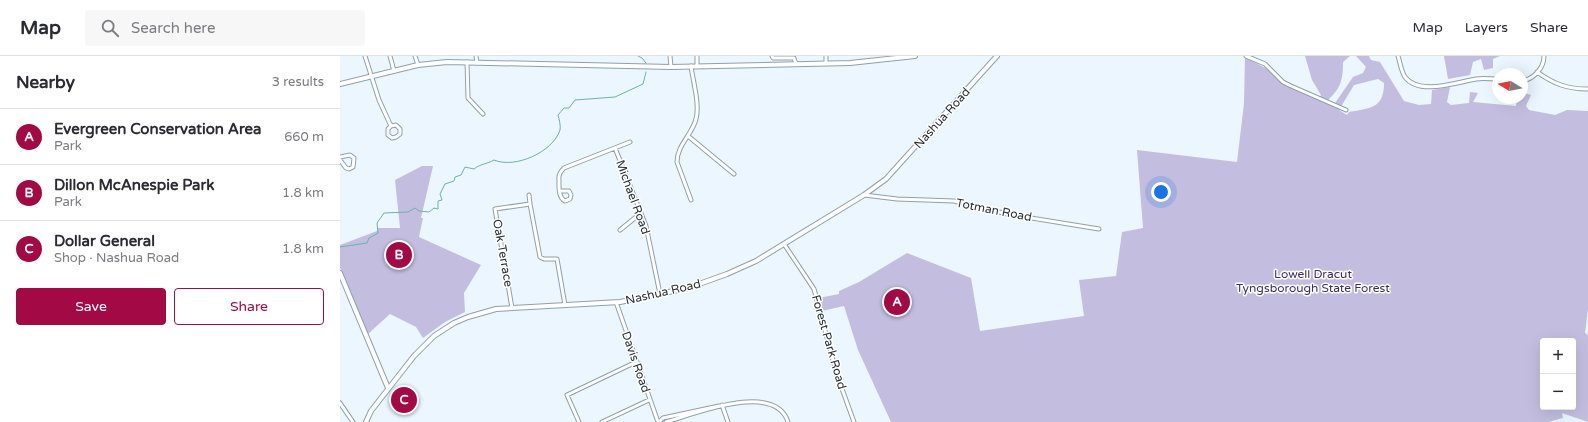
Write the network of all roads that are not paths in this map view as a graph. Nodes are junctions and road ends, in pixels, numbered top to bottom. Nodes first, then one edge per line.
1 (365, 56) edge
2 (390, 56) edge
3 (415, 56) edge
4 (476, 56) edge
5 (670, 56) edge
6 (697, 56) edge
7 (772, 56) edge
8 (826, 56) edge
9 (915, 56) edge
10 (997, 56) edge
11 (1246, 56) edge
12 (1398, 56) edge
13 (1544, 56) edge
14 (889, 57) edge
15 (468, 62) junction
16 (477, 63) junction
17 (826, 63) junction
18 (796, 64) junction
19 (418, 66) junction
20 (691, 66) junction
21 (697, 66) junction
22 (671, 67) junction
23 (394, 71) junction
24 (1537, 72) junction
25 (372, 77) junction
26 (1528, 79) edge
27 (1492, 80) edge
28 (340, 84) edge
29 (1588, 90) edge
30 (1346, 110) dead end
31 (483, 114) dead end
32 (391, 126) junction
33 (688, 136) junction
34 (630, 142) dead end
35 (615, 148) junction
36 (340, 157) edge
37 (340, 160) edge
38 (734, 174) dead end
39 (560, 191) dead end
40 (528, 195) dead end
41 (864, 196) junction
42 (691, 200) dead end
43 (530, 204) junction
44 (641, 213) junction
45 (1099, 229) dead end
46 (620, 230) dead end
47 (784, 244) junction
48 (340, 273) edge
49 (660, 294) junction
50 (616, 302) junction
51 (565, 305) junction
52 (512, 308) junction
53 (636, 362) junction
54 (388, 388) junction
55 (649, 400) junction
56 (340, 403) edge
57 (720, 405) junction
58 (353, 422) edge
59 (366, 422) edge
60 (579, 422) edge
61 (602, 422) edge
62 (658, 422) edge
63 (666, 422) edge
64 (728, 422) edge
65 (788, 422) edge
66 (854, 422) edge

1 - 25 street
2 - 23 street
3 - 19 street
4 - 16 street
5 - 22 street
6 - 21 street
7 - 18 street
8 - 17 street
9 - 14 main road
10 - 41 main road, Nashua Road
11 - 30 street
12 - 27 street
13 - 24 street
14 - 17 main road
15 - 16 main road
15 - 19 main road
15 - 31 street
16 - 22 main road
17 - 18 main road
18 - 21 main road
19 - 23 main road
20 - 21 main road
20 - 22 main road
20 - 33 street
23 - 25 main road
24 - 26 street
24 - 29 street
25 - 28 main road
25 - 32 street
32 - 32 street
33 - 38 street
33 - 42 street
34 - 35 street
35 - 39 street
35 - 44 street, Michael Road
36 - 37 street
40 - 43 street
41 - 45 street, Totman Road
41 - 47 main road, Nashua Road
43 - 51 street
43 - 52 street, Oak Terrace
44 - 46 street
44 - 49 street, Michael Road
47 - 49 main road, Nashua Road
47 - 66 street, Forest Park Road
48 - 54 main road
49 - 50 main road, Nashua Road
50 - 51 main road, Nashua Road
50 - 53 street, Davis Road
51 - 52 main road, Nashua Road
52 - 54 main road, Nashua Road
53 - 55 street, Davis Road
53 - 60 street
54 - 59 main road, Nashua Road
55 - 61 street
55 - 62 street, Davis Road
56 - 58 street
57 - 62 street
57 - 63 street
57 - 64 street
57 - 65 street

